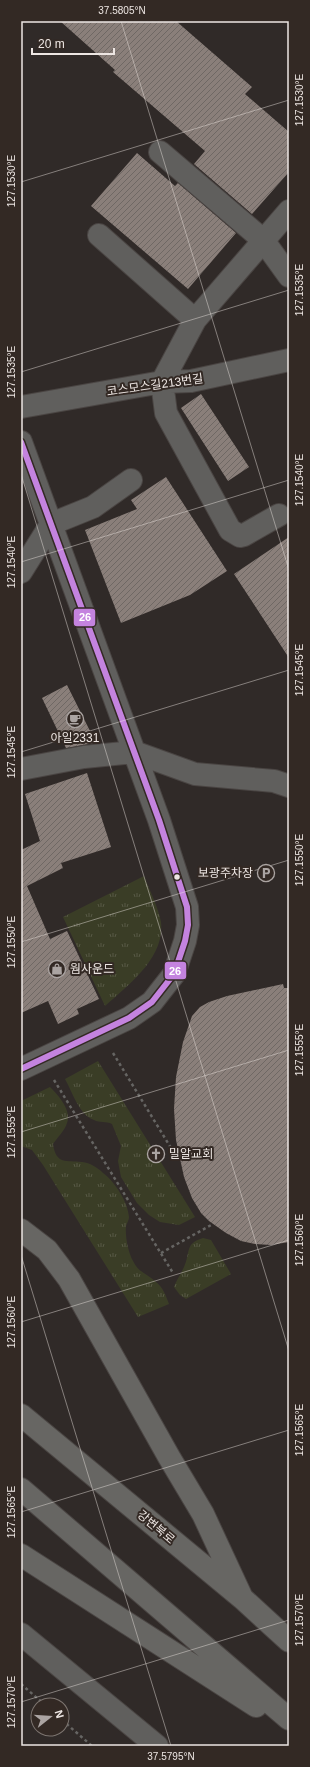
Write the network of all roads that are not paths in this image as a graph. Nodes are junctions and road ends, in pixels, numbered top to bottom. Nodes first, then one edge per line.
1 (160, 152) dead end
2 (289, 211) edge
3 (99, 235) dead end
4 (263, 240) junction
5 (289, 276) edge
6 (196, 320) junction
7 (289, 360) edge
8 (162, 382) junction
9 (21, 406) edge
10 (21, 442) edge
11 (131, 480) dead end
12 (279, 515) dead end
13 (51, 524) junction
14 (21, 572) edge
15 (134, 752) junction
16 (21, 769) edge
17 (289, 786) edge
18 (21, 1069) edge
19 (21, 1230) edge
20 (21, 1415) edge
21 (21, 1489) edge
22 (21, 1555) edge
23 (242, 1598) junction
24 (21, 1634) edge
25 (289, 1640) edge
26 (289, 1719) edge
27 (289, 1727) edge
28 (157, 1746) edge

1 - 4 street
2 - 4 street
3 - 6 street
4 - 5 street
4 - 6 street
6 - 8 street
7 - 8 street, 코스모스길213번길
8 - 9 street, 코스모스길213번길
8 - 12 street
10 - 13 street
11 - 13 street
13 - 14 street
13 - 15 street
15 - 16 street
15 - 17 street
15 - 18 street
19 - 23 highway
20 - 23 highway, 강변북로
21 - 26 highway
22 - 27 highway
23 - 25 highway, 강변북로
24 - 28 street

